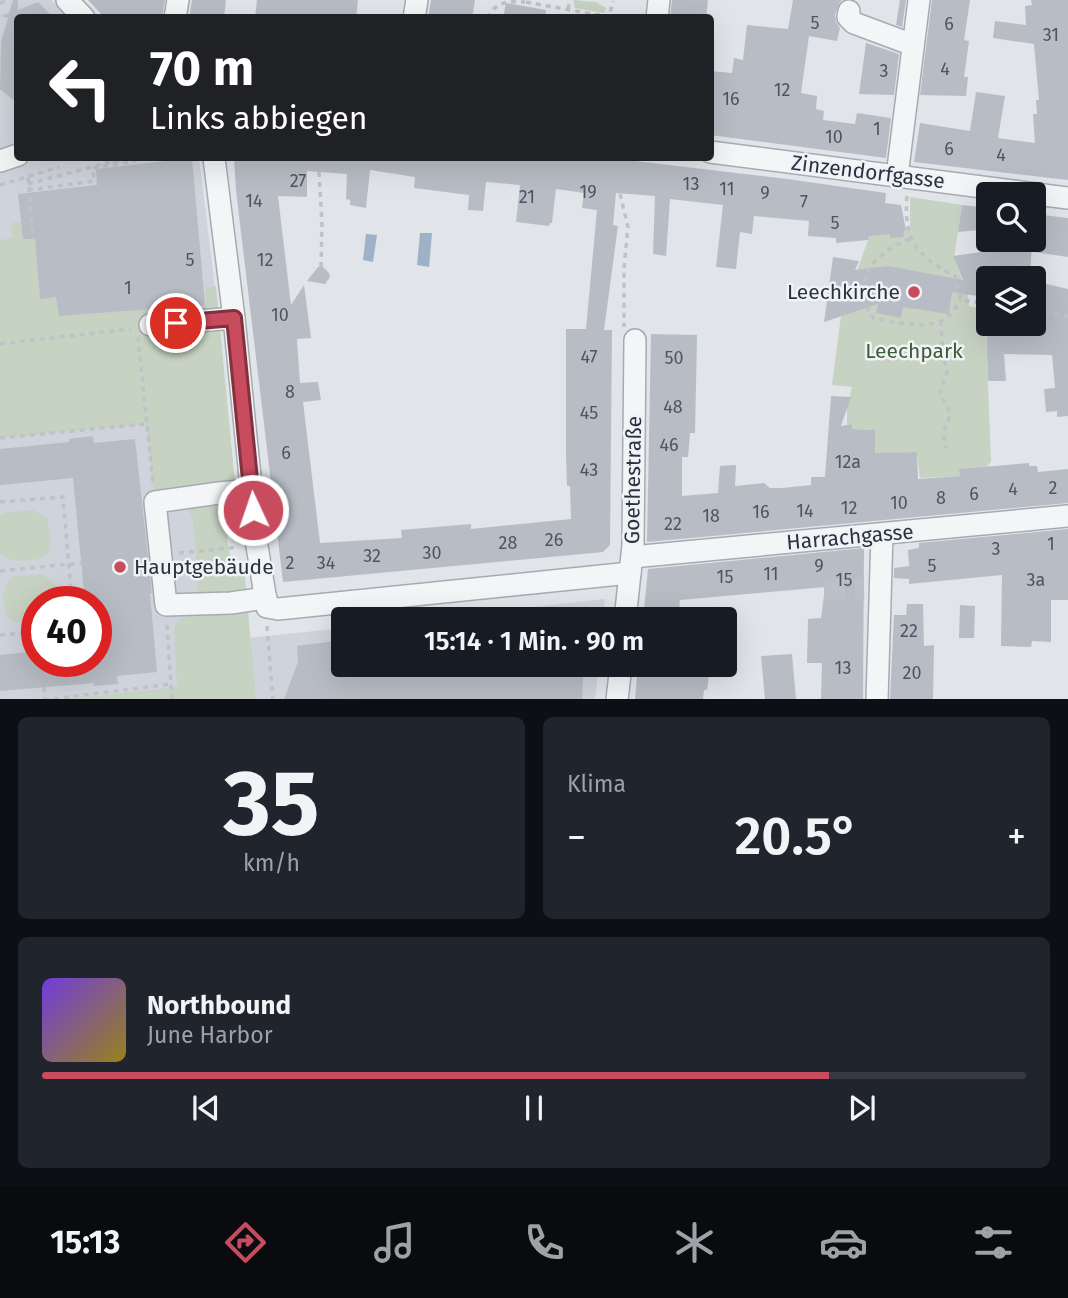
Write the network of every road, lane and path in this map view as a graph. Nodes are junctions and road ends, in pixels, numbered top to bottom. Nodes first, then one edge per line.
1 (9, 0) edge
2 (67, 0) edge
3 (570, 0) edge
4 (919, 0) edge
5 (526, 1) edge
6 (0, 3) edge
7 (568, 9) junction
8 (849, 11) dead end
9 (80, 14) edge
10 (490, 14) edge
11 (595, 14) edge
12 (913, 45) junction
13 (714, 153) edge
14 (114, 161) joint
15 (135, 161) edge
16 (214, 161) edge
17 (58, 167) dead end
18 (115, 167) dead end
19 (319, 172) dead end
20 (27, 177) junction
21 (0, 184) edge
22 (28, 184) junction
23 (902, 184) junction
24 (28, 190) junction
25 (620, 194) dead end
26 (1068, 198) edge
27 (901, 202) dead end
28 (907, 202) junction
29 (33, 239) dead end
30 (910, 239) junction
31 (321, 267) dead end
32 (961, 300) junction
33 (976, 303) edge
34 (1046, 313) edge
35 (1068, 316) edge
36 (234, 318) junction
37 (941, 321) junction
38 (150, 326) dead end
39 (629, 338) joint
40 (0, 344) edge
41 (146, 424) junction
42 (0, 438) edge
43 (946, 448) dead end
44 (252, 490) junction
45 (0, 502) edge
46 (155, 502) junction
47 (1068, 516) edge
48 (882, 534) junction
49 (257, 546) junction
50 (176, 554) dead end
51 (81, 563) dead end
52 (69, 564) junction
53 (631, 565) junction
54 (0, 570) edge
55 (71, 586) edge
56 (272, 603) junction
57 (166, 605) junction
58 (626, 607) edge
59 (21, 633) edge
60 (0, 635) edge
61 (269, 643) dead end
62 (620, 677) edge
63 (171, 684) junction
64 (44, 687) dead end
65 (45, 699) edge
66 (172, 699) edge
67 (273, 699) edge
68 (617, 699) edge
69 (877, 699) edge

1 - 6 path
2 - 9 street
3 - 7 path
4 - 12 street
5 - 7 path
5 - 10 path
7 - 11 path
8 - 12 street
12 - 23 street
13 - 23 street, Zinzendorfgasse
14 - 18 path, bridge
14 - 22 path
15 - 24 path
16 - 36 street
17 - 20 path
19 - 31 path
20 - 21 path
20 - 22 path
22 - 24 path
23 - 26 street, Zinzendorfgasse
23 - 28 path
24 - 29 path
25 - 39 path
27 - 28 path
28 - 30 path
30 - 32 path
30 - 37 path
32 - 33 path
32 - 37 path
34 - 35 path
36 - 38 street
36 - 44 street
37 - 43 path
39 - 53 street, Goethestraße
40 - 41 path
41 - 42 path
41 - 46 path
44 - 46 street
44 - 49 street
45 - 52 path
46 - 57 street
47 - 48 street, Harrachgasse
48 - 53 street, Harrachgasse
48 - 69 street
49 - 50 path
49 - 56 street
51 - 52 path
52 - 54 path
52 - 55 path
53 - 56 street, Harrachgasse
53 - 58 street, Goethestraße
56 - 57 street, Harrachgasse
57 - 63 path
59 - 60 path
61 - 67 path
62 - 68 street
63 - 65 path
63 - 66 path
64 - 65 path

